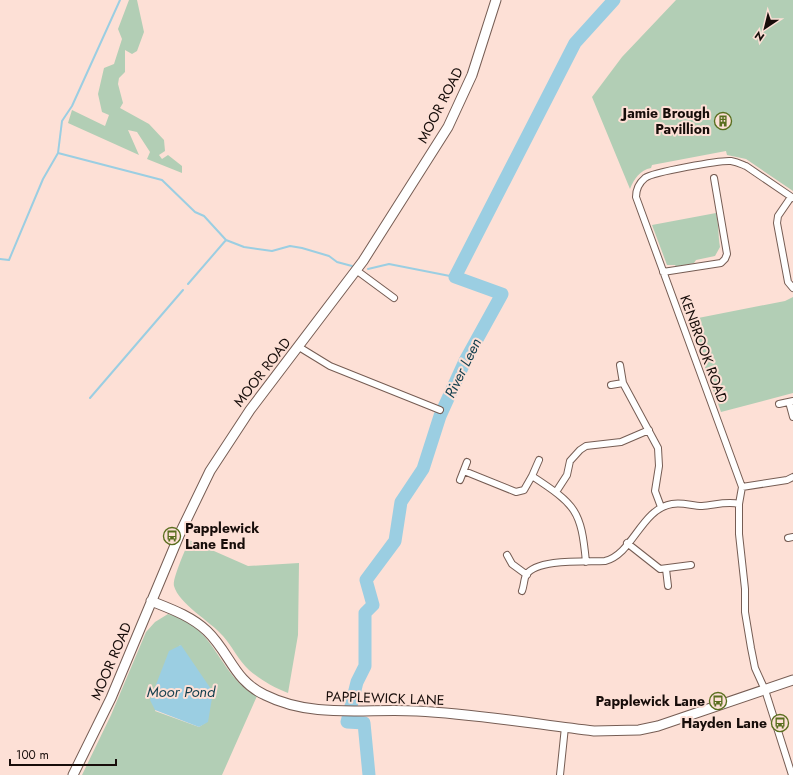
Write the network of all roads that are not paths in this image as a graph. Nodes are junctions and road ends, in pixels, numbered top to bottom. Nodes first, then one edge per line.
1 (496, 0) edge
2 (714, 178) dead end
3 (792, 197) edge
4 (356, 270) junction
5 (663, 272) junction
6 (793, 288) edge
7 (394, 298) dead end
8 (299, 348) junction
9 (620, 365) dead end
10 (623, 383) junction
11 (611, 385) dead end
12 (791, 401) edge
13 (779, 404) dead end
14 (440, 410) dead end
15 (793, 417) edge
16 (649, 430) junction
17 (539, 460) dead end
18 (467, 462) dead end
19 (464, 471) junction
20 (532, 476) junction
21 (793, 477) edge
22 (460, 480) dead end
23 (742, 487) junction
24 (556, 492) junction
25 (739, 504) junction
26 (661, 507) junction
27 (627, 543) junction
28 (507, 555) dead end
29 (586, 562) junction
30 (691, 565) dead end
31 (666, 569) junction
32 (527, 575) junction
33 (668, 586) dead end
34 (522, 591) dead end
35 (151, 602) junction
36 (793, 680) edge
37 (765, 690) junction
38 (564, 727) junction
39 (73, 775) edge
40 (560, 775) edge
41 (792, 775) edge

1 - 4 main road, MOOR ROAD
2 - 5 street
3 - 5 street, KENBROOK ROAD
3 - 6 street
4 - 7 street
4 - 8 main road, MOOR ROAD
5 - 23 street, KENBROOK ROAD
8 - 14 street
8 - 35 main road, MOOR ROAD
9 - 10 street
10 - 11 street
10 - 16 street
12 - 13 street
12 - 15 street
16 - 24 street
16 - 26 street
17 - 20 street
18 - 19 street
19 - 20 street
19 - 22 street
20 - 24 street
21 - 23 street
23 - 25 street
24 - 29 street
25 - 26 street
25 - 37 street
26 - 27 street
27 - 29 street
27 - 31 street
28 - 32 street
29 - 32 street
30 - 31 street
31 - 33 street
32 - 34 street
35 - 38 main road, PAPPLEWICK LANE
35 - 39 main road, MOOR ROAD
36 - 37 main road, PAPPLEWICK LANE
37 - 38 main road, PAPPLEWICK LANE
37 - 41 street
38 - 40 street

